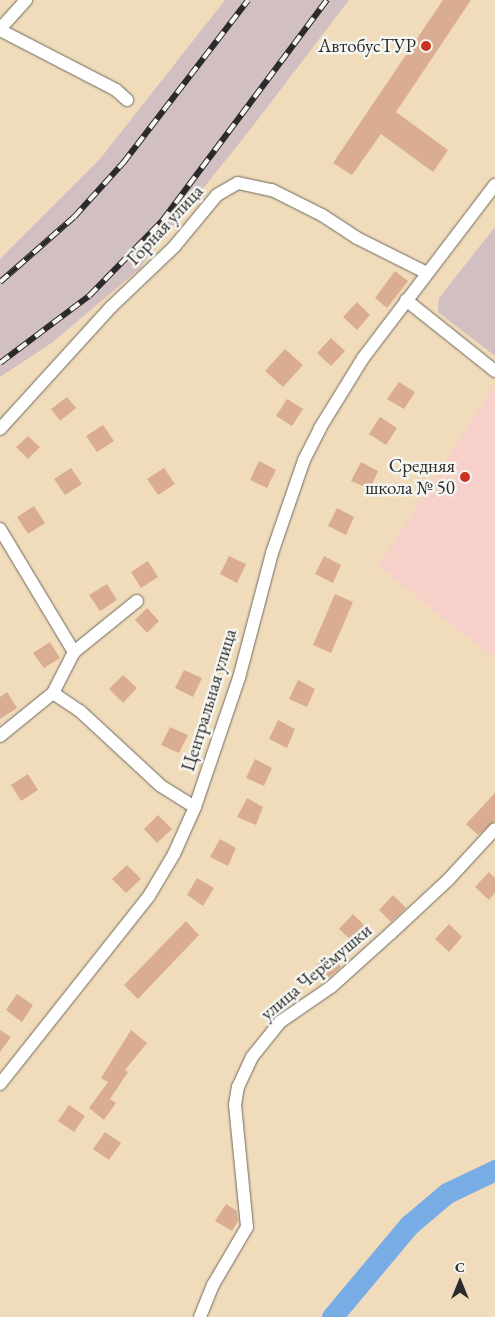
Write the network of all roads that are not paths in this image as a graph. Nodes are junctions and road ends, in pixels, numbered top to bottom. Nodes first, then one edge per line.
1 (26, 0) edge
2 (0, 29) edge
3 (127, 100) dead end
4 (495, 185) edge
5 (427, 273) junction
6 (406, 300) junction
7 (495, 371) edge
8 (0, 429) edge
9 (0, 529) edge
10 (137, 601) dead end
11 (74, 652) junction
12 (53, 693) junction
13 (0, 736) edge
14 (195, 807) junction
15 (495, 829) edge
16 (0, 1084) edge
17 (200, 1317) edge

1 - 2 street
2 - 3 street
4 - 5 street, Центральная улица
5 - 6 street, Центральная улица
5 - 8 street, Горная улица
6 - 7 street
6 - 14 street, Центральная улица
9 - 11 street
10 - 11 street
11 - 12 street
12 - 13 street
12 - 14 street
14 - 16 street, Центральная улица
15 - 17 street, улица Черёмушки

